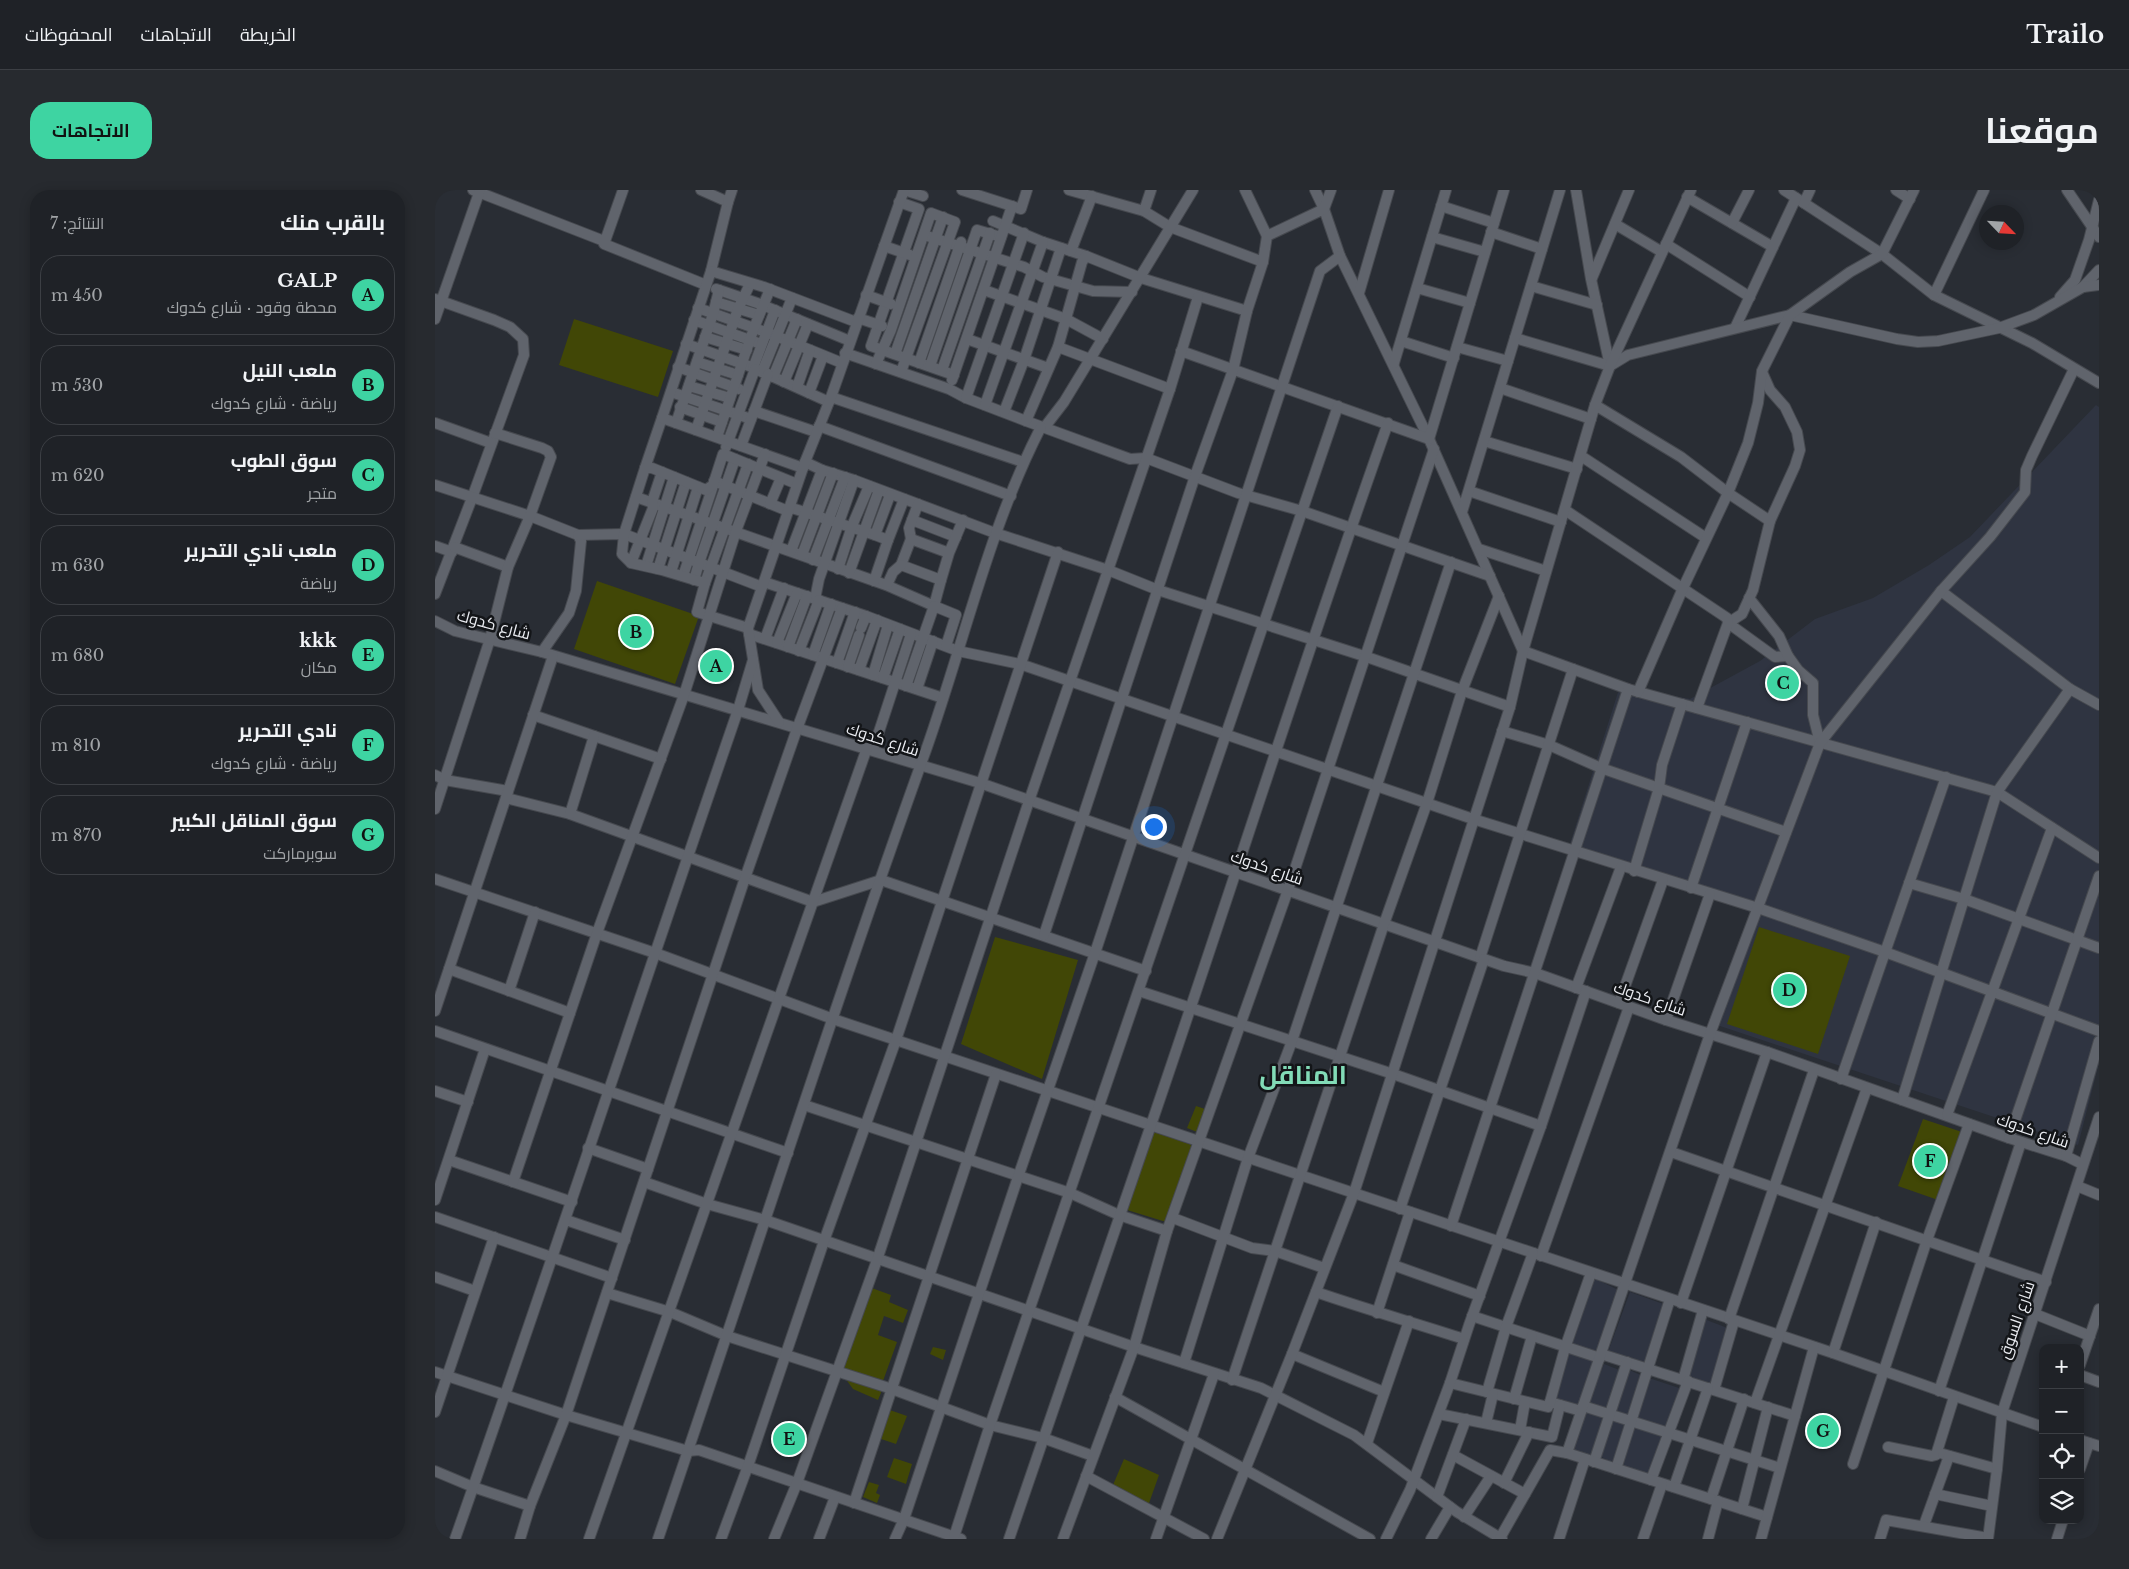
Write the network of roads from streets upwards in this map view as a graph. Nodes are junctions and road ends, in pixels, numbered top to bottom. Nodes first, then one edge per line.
1 (623, 190) edge
2 (701, 190) edge
3 (732, 190) edge
4 (904, 190) edge
5 (963, 190) edge
6 (1027, 190) edge
7 (1069, 190) edge
8 (1151, 190) edge
9 (1193, 190) edge
10 (1245, 190) edge
11 (1315, 190) edge
12 (1331, 190) edge
13 (1389, 190) edge
14 (1446, 190) edge
15 (1504, 190) edge
16 (1561, 190) edge
17 (1576, 190) edge
18 (1629, 190) edge
19 (1749, 190) edge
20 (1784, 190) edge
21 (1810, 190) edge
22 (1896, 190) edge
23 (1984, 190) edge
24 (2067, 190) edge
25 (478, 191) edge
26 (1095, 194) edge
27 (1689, 194) edge
28 (1912, 194) edge
29 (923, 196) dead end
30 (1800, 200) junction
31 (2099, 200) edge
32 (728, 202) junction
33 (899, 202) junction
34 (1012, 206) junction
35 (1441, 206) junction
36 (1324, 209) junction
37 (1144, 211) junction
38 (943, 218) junction
39 (993, 221) dead end
40 (1732, 223) junction
41 (1615, 224) junction
42 (1005, 225) junction
43 (1170, 227) junction
44 (1493, 228) junction
45 (2092, 229) junction
46 (990, 233) junction
47 (1024, 233) junction
48 (924, 235) junction
49 (1267, 236) junction
50 (936, 237) junction
51 (1001, 237) junction
52 (1431, 238) junction
53 (2099, 238) edge
54 (605, 241) junction
55 (948, 242) junction
56 (1043, 242) junction
57 (960, 244) junction
58 (884, 246) junction
59 (1773, 247) junction
60 (1664, 248) junction
61 (970, 249) junction
62 (1066, 249) junction
63 (1543, 249) junction
64 (1485, 252) junction
65 (904, 253) junction
66 (983, 253) junction
67 (1882, 254) junction
68 (1085, 256) junction
69 (1340, 256) junction
70 (916, 257) junction
71 (994, 258) junction
72 (928, 261) junction
73 (1263, 262) junction
74 (1014, 263) junction
75 (939, 265) junction
76 (951, 269) junction
77 (875, 270) junction
78 (2099, 270) edge
79 (711, 271) junction
80 (1033, 271) junction
81 (962, 273) junction
82 (895, 277) junction
83 (974, 278) junction
84 (1051, 278) junction
85 (1141, 278) junction
86 (1591, 279) junction
87 (738, 280) junction
88 (908, 281) junction
89 (750, 284) junction
90 (919, 285) junction
91 (1075, 285) junction
92 (2099, 285) edge
93 (985, 286) junction
94 (1531, 286) junction
95 (714, 288) junction
96 (1417, 288) junction
97 (2083, 288) junction
98 (770, 289) junction
99 (931, 290) junction
100 (1132, 292) junction
101 (733, 293) junction
102 (1359, 293) junction
103 (943, 294) junction
104 (866, 295) junction
105 (1934, 295) junction
106 (1002, 296) junction
107 (1198, 297) junction
108 (1750, 297) junction
109 (743, 298) junction
110 (792, 298) junction
111 (954, 298) junction
112 (438, 300) edge
113 (716, 302) junction
114 (886, 302) junction
115 (966, 302) junction
116 (1470, 302) junction
117 (1022, 304) junction
118 (2054, 304) junction
119 (763, 305) junction
120 (1597, 305) junction
121 (899, 307) junction
122 (978, 307) junction
123 (698, 308) junction
124 (738, 309) junction
125 (775, 310) junction
126 (910, 311) junction
127 (1041, 311) junction
128 (1247, 311) junction
129 (713, 314) junction
130 (785, 314) junction
131 (923, 315) junction
132 (1791, 315) junction
133 (759, 316) junction
134 (435, 318) edge
135 (934, 319) junction
136 (1066, 319) junction
137 (694, 320) junction
138 (797, 320) junction
139 (857, 320) junction
140 (734, 321) junction
141 (945, 323) junction
142 (808, 324) junction
143 (878, 325) junction
144 (709, 326) junction
145 (957, 327) junction
146 (754, 328) junction
147 (1735, 328) junction
148 (1999, 328) junction
149 (891, 330) junction
150 (765, 332) junction
151 (729, 333) junction
152 (901, 333) junction
153 (968, 335) junction
154 (776, 336) junction
155 (705, 337) junction
156 (914, 338) junction
157 (1515, 338) junction
158 (1103, 339) junction
159 (788, 341) junction
160 (850, 341) junction
161 (1401, 341) junction
162 (925, 342) junction
163 (726, 343) junction
164 (686, 344) junction
165 (761, 344) junction
166 (748, 345) junction
167 (799, 346) junction
168 (937, 346) junction
169 (985, 346) junction
170 (1058, 347) junction
171 (1457, 347) junction
172 (701, 349) junction
173 (810, 350) junction
174 (883, 350) junction
175 (948, 350) junction
176 (1181, 351) junction
177 (845, 353) junction
178 (1005, 353) junction
179 (895, 354) junction
180 (961, 355) junction
181 (722, 356) junction
182 (823, 356) junction
183 (906, 358) junction
184 (1453, 358) junction
185 (1024, 360) junction
186 (1090, 360) junction
187 (1508, 361) junction
188 (697, 362) junction
189 (919, 362) junction
190 (842, 363) junction
191 (1393, 363) junction
192 (877, 364) junction
193 (930, 366) junction
194 (1610, 366) junction
195 (678, 368) junction
196 (1047, 368) junction
197 (2074, 368) junction
198 (717, 369) junction
199 (759, 370) junction
200 (942, 370) junction
201 (1233, 370) junction
202 (1762, 371) junction
203 (901, 372) junction
204 (693, 374) junction
205 (738, 375) junction
206 (954, 375) junction
207 (713, 380) junction
208 (785, 382) junction
209 (2099, 383) edge
210 (689, 386) junction
211 (1282, 386) junction
212 (734, 387) junction
213 (797, 388) junction
214 (1169, 388) junction
215 (1500, 388) junction
216 (949, 389) junction
217 (671, 392) junction
218 (709, 392) junction
219 (747, 392) junction
220 (809, 393) junction
221 (685, 396) junction
222 (730, 398) junction
223 (966, 398) junction
224 (830, 399) junction
225 (705, 404) junction
226 (985, 405) junction
227 (1595, 405) junction
228 (1338, 406) junction
229 (681, 407) junction
230 (726, 411) junction
231 (1004, 412) junction
232 (738, 415) junction
233 (753, 415) junction
234 (701, 416) junction
235 (662, 418) junction
236 (1591, 419) junction
237 (722, 422) junction
238 (1026, 422) junction
239 (435, 423) edge
240 (676, 423) junction
241 (1388, 424) junction
242 (1042, 427) junction
243 (817, 429) junction
244 (696, 430) junction
245 (717, 437) junction
246 (493, 438) junction
247 (1429, 438) junction
248 (728, 441) junction
249 (1484, 441) junction
250 (741, 446) junction
251 (1434, 449) junction
252 (723, 454) junction
253 (765, 454) junction
254 (1581, 456) junction
255 (1146, 458) junction
256 (735, 459) junction
257 (1023, 462) junction
258 (747, 464) junction
259 (804, 465) junction
260 (645, 468) junction
261 (758, 468) junction
262 (1577, 468) junction
263 (822, 470) junction
264 (661, 472) junction
265 (833, 473) junction
266 (1195, 476) junction
267 (674, 477) junction
268 (781, 478) junction
269 (849, 478) junction
270 (686, 482) junction
271 (714, 483) junction
272 (797, 484) junction
273 (435, 485) edge
274 (725, 486) junction
275 (869, 486) junction
276 (698, 487) junction
277 (879, 490) junction
278 (738, 491) junction
279 (1469, 491) junction
280 (1728, 493) junction
281 (748, 495) junction
282 (890, 495) junction
283 (1246, 495) junction
284 (1011, 496) junction
285 (636, 497) junction
286 (473, 498) junction
287 (904, 499) junction
288 (652, 502) junction
289 (771, 504) junction
290 (918, 504) junction
291 (671, 509) junction
292 (1565, 510) junction
293 (788, 511) junction
294 (1301, 511) junction
295 (806, 512) junction
296 (1462, 512) junction
297 (688, 515) junction
298 (530, 516) junction
299 (817, 516) junction
300 (702, 520) junction
301 (828, 520) junction
302 (912, 520) junction
303 (963, 520) junction
304 (1771, 521) junction
305 (1561, 522) junction
306 (839, 523) junction
307 (713, 524) junction
308 (851, 527) junction
309 (725, 528) junction
310 (1351, 528) junction
311 (736, 531) junction
312 (863, 531) junction
313 (624, 534) junction
314 (997, 534) junction
315 (578, 535) junction
316 (875, 535) junction
317 (956, 537) junction
318 (1706, 538) junction
319 (911, 539) junction
320 (640, 540) junction
321 (888, 540) junction
322 (652, 545) junction
323 (777, 545) junction
324 (1401, 545) junction
325 (435, 546) edge
326 (663, 549) junction
327 (1479, 549) junction
328 (453, 550) junction
329 (791, 551) junction
330 (1058, 552) junction
331 (949, 553) junction
332 (676, 554) junction
333 (802, 555) junction
334 (813, 560) junction
335 (694, 561) junction
336 (1451, 562) junction
337 (631, 563) junction
338 (825, 564) junction
339 (901, 565) junction
340 (646, 566) junction
341 (508, 567) junction
342 (711, 567) junction
343 (658, 569) junction
344 (837, 569) junction
345 (1108, 570) junction
346 (1546, 571) junction
347 (671, 572) junction
348 (723, 572) junction
349 (849, 573) junction
350 (683, 576) junction
351 (1490, 576) junction
352 (941, 580) junction
353 (875, 581) junction
354 (700, 582) junction
355 (763, 584) junction
356 (887, 586) junction
357 (784, 588) junction
358 (1683, 588) junction
359 (1158, 590) junction
360 (1941, 591) junction
361 (435, 594) edge
362 (1499, 596) junction
363 (809, 597) junction
364 (1749, 598) junction
365 (831, 604) junction
366 (934, 606) junction
367 (1208, 606) junction
368 (842, 608) junction
369 (855, 612) junction
370 (709, 616) junction
371 (866, 616) junction
372 (877, 620) junction
373 (435, 621) edge
374 (1728, 623) junction
375 (1262, 624) junction
376 (888, 625) junction
377 (900, 629) junction
378 (748, 631) junction
379 (911, 634) junction
380 (922, 637) junction
381 (491, 639) junction
382 (765, 639) junction
383 (1314, 639) junction
384 (933, 641) junction
385 (777, 643) junction
386 (946, 646) junction
387 (788, 647) junction
388 (799, 650) junction
389 (958, 651) junction
390 (1523, 651) junction
391 (542, 652) junction
392 (553, 656) junction
393 (1364, 656) junction
394 (1788, 656) junction
395 (818, 657) junction
396 (753, 660) junction
397 (837, 663) junction
398 (1020, 664) junction
399 (848, 666) junction
400 (1573, 669) junction
401 (859, 670) junction
402 (1413, 674) junction
403 (873, 675) junction
404 (883, 678) junction
405 (1071, 680) junction
406 (895, 682) junction
407 (906, 686) junction
408 (917, 689) junction
409 (2070, 689) junction
410 (1462, 691) junction
411 (1633, 691) junction
412 (685, 695) junction
413 (943, 698) junction
414 (1123, 698) junction
415 (1682, 704) junction
416 (2099, 704) edge
417 (1510, 707) junction
418 (1697, 708) junction
419 (738, 710) junction
420 (533, 715) junction
421 (1173, 716) junction
422 (779, 722) junction
423 (1747, 722) junction
424 (797, 729) junction
425 (1502, 731) junction
426 (1225, 734) junction
427 (594, 736) junction
428 (1820, 743) junction
429 (1549, 745) junction
430 (870, 749) junction
431 (1276, 752) junction
432 (661, 759) junction
433 (920, 766) junction
434 (1601, 768) junction
435 (1327, 771) junction
436 (435, 775) edge
437 (1946, 778) junction
438 (445, 780) junction
439 (981, 783) junction
440 (1376, 786) junction
441 (1659, 788) junction
442 (508, 791) junction
443 (1997, 792) junction
444 (1029, 801) junction
445 (1427, 803) junction
446 (1718, 808) junction
447 (435, 809) edge
448 (570, 814) junction
449 (1473, 819) junction
450 (1082, 820) junction
451 (2052, 828) junction
452 (1787, 832) junction
453 (1520, 835) junction
454 (1133, 836) junction
455 (631, 837) junction
456 (1575, 853) junction
457 (1185, 855) junction
458 (687, 857) junction
459 (2099, 858) edge
460 (1621, 867) junction
461 (1235, 871) junction
462 (1634, 871) junction
463 (2099, 876) edge
464 (745, 878) junction
465 (435, 879) edge
466 (881, 880) junction
467 (1663, 880) junction
468 (1909, 883) junction
469 (1691, 888) junction
470 (1288, 890) junction
471 (475, 893) junction
472 (1710, 894) junction
473 (1964, 899) junction
474 (813, 902) junction
475 (941, 902) junction
476 (1337, 907) junction
477 (1758, 908) junction
478 (535, 912) junction
479 (991, 917) junction
480 (2019, 919) junction
481 (1384, 924) junction
482 (597, 934) junction
483 (1044, 935) junction
484 (2077, 941) junction
485 (1436, 942) junction
486 (2099, 948) edge
487 (1885, 952) junction
488 (655, 953) junction
489 (1095, 953) junction
490 (1482, 958) junction
491 (449, 969) junction
492 (1146, 971) junction
493 (1535, 974) junction
494 (1941, 974) junction
495 (713, 975) junction
496 (1581, 990) junction
497 (509, 991) junction
498 (1139, 991) junction
499 (1992, 992) junction
500 (780, 999) junction
501 (1624, 1005) junction
502 (1190, 1007) junction
503 (435, 1011) edge
504 (570, 1013) junction
505 (2052, 1014) junction
506 (833, 1019) junction
507 (1666, 1020) junction
508 (1241, 1024) junction
509 (435, 1031) edge
510 (2099, 1031) edge
511 (1710, 1034) junction
512 (896, 1040) junction
513 (1292, 1041) junction
514 (2098, 1047) edge
515 (485, 1049) junction
516 (1767, 1052) junction
517 (945, 1056) junction
518 (1340, 1057) junction
519 (1814, 1070) junction
520 (550, 1072) junction
521 (996, 1074) junction
522 (1393, 1074) junction
523 (1841, 1079) junction
524 (1867, 1088) junction
525 (1441, 1090) junction
526 (435, 1091) edge
527 (1048, 1091) junction
528 (608, 1092) junction
529 (1902, 1100) junction
530 (467, 1102) junction
531 (804, 1105) junction
532 (1490, 1107) junction
533 (1099, 1108) junction
534 (667, 1112) junction
535 (1947, 1115) junction
536 (2099, 1117) edge
537 (1969, 1124) junction
538 (866, 1125) junction
539 (1151, 1125) junction
540 (1541, 1126) junction
541 (732, 1134) junction
542 (2009, 1138) junction
543 (915, 1142) junction
544 (1199, 1142) junction
545 (2021, 1142) junction
546 (588, 1148) junction
547 (1671, 1152) junction
548 (788, 1153) junction
549 (2066, 1156) junction
550 (1248, 1158) junction
551 (968, 1159) junction
552 (449, 1160) junction
553 (2082, 1164) junction
554 (648, 1169) junction
555 (1727, 1171) junction
556 (1017, 1176) junction
557 (1301, 1176) junction
558 (513, 1182) junction
559 (644, 1182) junction
560 (2077, 1186) junction
561 (1773, 1187) junction
562 (1070, 1193) junction
563 (1354, 1193) junction
564 (2099, 1195) edge
565 (435, 1200) edge
566 (572, 1202) junction
567 (707, 1204) junction
568 (1827, 1206) junction
569 (1405, 1211) junction
570 (1119, 1215) junction
571 (435, 1217) edge
572 (1173, 1218) junction
573 (566, 1220) junction
574 (765, 1220) junction
575 (1876, 1222) junction
576 (1451, 1226) junction
577 (1167, 1231) junction
578 (1222, 1236) junction
579 (494, 1237) junction
580 (625, 1240) junction
581 (1927, 1240) junction
582 (824, 1241) junction
583 (1500, 1242) junction
584 (1275, 1251) junction
585 (1537, 1254) junction
586 (553, 1258) junction
587 (877, 1260) junction
588 (1982, 1260) junction
589 (1393, 1265) junction
590 (1324, 1268) junction
591 (1591, 1273) junction
592 (435, 1278) edge
593 (612, 1278) junction
594 (929, 1278) junction
595 (2046, 1282) junction
596 (1625, 1284) junction
597 (475, 1290) junction
598 (1315, 1292) junction
599 (607, 1293) junction
600 (979, 1293) junction
601 (1480, 1296) junction
602 (1670, 1299) junction
603 (1681, 1303) junction
604 (2099, 1309) edge
605 (1030, 1310) junction
606 (1703, 1310) junction
607 (670, 1312) junction
608 (1377, 1313) junction
609 (2035, 1314) junction
610 (1472, 1316) junction
611 (1731, 1320) junction
612 (1409, 1321) junction
613 (1506, 1327) junction
614 (1080, 1328) junction
615 (727, 1336) junction
616 (1532, 1336) junction
617 (1780, 1336) junction
618 (2090, 1336) junction
619 (1464, 1339) junction
620 (1134, 1347) junction
621 (1813, 1347) junction
622 (1565, 1348) junction
623 (1833, 1353) junction
624 (2084, 1353) edge
625 (1292, 1354) junction
626 (785, 1356) junction
627 (1600, 1356) junction
628 (1627, 1362) junction
629 (1184, 1363) junction
630 (837, 1370) junction
631 (1649, 1370) junction
632 (435, 1372) edge
633 (1884, 1372) junction
634 (1214, 1374) junction
635 (448, 1376) junction
636 (2084, 1376) edge
637 (1232, 1380) junction
638 (1685, 1381) junction
639 (2099, 1382) edge
640 (1451, 1383) junction
641 (892, 1389) junction
642 (1711, 1389) junction
643 (1939, 1391) junction
644 (1384, 1392) junction
645 (1490, 1393) junction
646 (506, 1395) junction
647 (1275, 1395) junction
648 (1954, 1396) junction
649 (1115, 1397) junction
650 (1514, 1399) junction
651 (1744, 1400) junction
652 (1525, 1402) junction
653 (1549, 1402) junction
654 (1755, 1403) junction
655 (1560, 1405) junction
656 (1768, 1407) junction
657 (942, 1408) junction
658 (1582, 1408) junction
659 (435, 1412) edge
660 (2001, 1413) junction
661 (1439, 1414) junction
662 (1609, 1414) junction
663 (566, 1415) junction
664 (1795, 1416) junction
665 (1466, 1419) junction
666 (1631, 1421) junction
667 (1486, 1423) junction
668 (990, 1425) junction
669 (2039, 1426) edge
670 (1525, 1431) junction
671 (625, 1432) junction
672 (1668, 1433) junction
673 (1043, 1438) junction
674 (1191, 1440) junction
675 (1690, 1440) junction
676 (1367, 1443) junction
677 (2089, 1443) edge
678 (1888, 1447) dead end
679 (688, 1451) junction
680 (1727, 1451) junction
681 (1567, 1453) junction
682 (1937, 1453) junction
683 (1453, 1455) junction
684 (1093, 1456) junction
685 (1949, 1456) junction
686 (2084, 1457) edge
687 (1589, 1460) junction
688 (1754, 1460) junction
689 (1853, 1464) dead end
690 (748, 1466) junction
691 (1780, 1468) junction
692 (1616, 1469) junction
693 (1997, 1469) junction
694 (1244, 1470) junction
695 (435, 1471) edge
696 (1086, 1476) junction
697 (1491, 1476) junction
698 (1414, 1478) junction
699 (1651, 1480) junction
700 (797, 1483) junction
701 (1504, 1484) junction
702 (1662, 1484) junction
703 (1674, 1487) junction
704 (473, 1488) junction
705 (1525, 1494) junction
706 (1935, 1494) junction
707 (835, 1497) junction
708 (1437, 1497) junction
709 (1715, 1500) junction
710 (854, 1503) junction
711 (530, 1506) junction
712 (1992, 1506) junction
713 (1450, 1507) junction
714 (1742, 1509) junction
715 (1164, 1517) junction
716 (1465, 1517) junction
717 (1767, 1517) junction
718 (904, 1519) junction
719 (2062, 1524) edge
720 (1924, 1525) junction
721 (1483, 1534) edge
722 (958, 1538) edge
723 (1988, 1538) edge
724 (455, 1539) edge
725 (520, 1539) edge
726 (589, 1539) edge
727 (658, 1539) edge
728 (721, 1539) edge
729 (774, 1539) edge
730 (819, 1539) edge
731 (895, 1539) edge
732 (1009, 1539) edge
733 (1063, 1539) edge
734 (1156, 1539) edge
735 (1204, 1539) edge
736 (1217, 1539) edge
737 (1370, 1539) edge
738 (1386, 1539) edge
739 (1431, 1539) edge
740 (1501, 1539) edge
741 (1559, 1539) edge
742 (1643, 1539) edge
743 (1708, 1539) edge
744 (1761, 1539) edge
745 (1880, 1539) edge
746 (2057, 1539) edge

1 - 54 street
2 - 32 street
3 - 32 street
4 - 29 street
4 - 33 street
5 - 34 street
6 - 34 street
7 - 26 street
8 - 37 street
9 - 43 street
10 - 49 street
11 - 36 street
12 - 36 street
13 - 102 street
14 - 35 street
15 - 44 street
16 - 63 street
17 - 86 street
18 - 41 street
19 - 40 street
20 - 30 street
21 - 30 street
22 - 28 street
23 - 105 street
24 - 45 street
25 - 54 street
25 - 112 street
26 - 37 street
26 - 62 street
27 - 40 street
27 - 60 street
28 - 67 street
30 - 59 street
30 - 67 street
31 - 45 street
32 - 79 street
33 - 58 street
33 - 65 street
34 - 42 street
35 - 44 street
35 - 52 street
36 - 49 street
36 - 69 street
37 - 43 street
38 - 48 street
38 - 50 street
38 - 55 street
39 - 42 street
40 - 59 street
41 - 60 street
41 - 86 street
42 - 47 street
42 - 51 street
43 - 73 street
43 - 85 street
44 - 63 street
44 - 64 street
45 - 53 street
45 - 118 street
46 - 51 street
46 - 61 street
46 - 66 street
47 - 56 street
47 - 74 street
48 - 50 street
48 - 70 street
49 - 73 street
50 - 55 street
50 - 72 street
51 - 71 street
52 - 64 street
52 - 96 street
54 - 95 street
55 - 57 street
55 - 75 street
56 - 62 street
56 - 80 street
57 - 61 street
57 - 76 street
58 - 65 street
58 - 77 street
59 - 108 street
60 - 108 street
60 - 194 street
61 - 66 street
61 - 81 street
62 - 68 street
62 - 84 street
63 - 94 street
64 - 116 street
65 - 70 street
65 - 82 street
66 - 71 street
66 - 83 street
67 - 105 street
67 - 132 street
68 - 85 street
68 - 91 street
69 - 102 street
69 - 211 street
70 - 72 street
70 - 88 street
71 - 74 street
71 - 93 street
72 - 75 street
72 - 90 street
73 - 128 street
74 - 80 street
74 - 106 street
75 - 76 street
75 - 99 street
76 - 81 street
76 - 103 street
77 - 82 street
77 - 104 street
78 - 97 street
79 - 87 street
79 - 95 street
80 - 84 street
80 - 117 street
81 - 83 street
81 - 111 street
82 - 88 street
82 - 114 street
83 - 93 street
83 - 115 street
84 - 91 street
84 - 127 street
85 - 100 street
85 - 107 street
86 - 120 street
87 - 89 street
87 - 101 street
88 - 90 street
88 - 121 street
89 - 98 street
89 - 109 street
90 - 99 street
90 - 126 street
91 - 100 street
91 - 136 street
92 - 97 street
93 - 106 street
93 - 122 street
94 - 120 street
94 - 157 street
95 - 101 street
95 - 113 street
95 - 123 street
96 - 116 street
96 - 161 street
97 - 118 street
98 - 110 street
98 - 119 street
99 - 103 street
99 - 131 street
100 - 158 street
101 - 109 street
102 - 191 street
103 - 111 street
103 - 135 street
104 - 114 street
104 - 139 street
105 - 148 street
106 - 117 street
106 - 169 street
107 - 128 street
107 - 176 street
108 - 147 street
109 - 119 street
109 - 124 street
110 - 130 street
110 - 139 street
111 - 115 street
111 - 141 street
112 - 134 street
112 - 246 street
113 - 124 street
113 - 129 street
114 - 121 street
114 - 143 street
115 - 122 street
115 - 145 street
116 - 171 street
117 - 127 street
117 - 178 street
118 - 148 street
119 - 125 street
119 - 133 street
120 - 194 street
121 - 126 street
121 - 149 street
122 - 153 street
123 - 129 street
123 - 137 street
124 - 133 street
124 - 140 street
125 - 130 street
125 - 150 street
126 - 131 street
126 - 152 street
127 - 136 street
127 - 185 street
128 - 201 street
129 - 140 street
129 - 144 street
130 - 138 street
130 - 154 street
131 - 135 street
131 - 156 street
132 - 147 street
132 - 148 street
132 - 202 street
133 - 146 street
135 - 141 street
135 - 162 street
136 - 158 street
136 - 170 street
137 - 144 street
137 - 164 street
138 - 142 street
138 - 159 street
139 - 143 street
139 - 160 street
140 - 146 street
140 - 151 street
141 - 145 street
141 - 168 street
142 - 160 street
142 - 167 street
143 - 149 street
143 - 174 street
144 - 151 street
144 - 155 street
145 - 153 street
145 - 175 street
146 - 150 street
146 - 166 street
147 - 194 street
148 - 197 street
149 - 152 street
149 - 174 street
150 - 154 street
150 - 165 street
151 - 163 street
151 - 166 street
152 - 156 street
152 - 179 street
153 - 169 street
153 - 180 street
154 - 159 street
154 - 199 street
155 - 163 street
155 - 172 street
156 - 162 street
156 - 183 street
157 - 187 street
157 - 194 street
158 - 186 street
159 - 167 street
159 - 199 street
160 - 177 street
161 - 184 street
161 - 191 street
162 - 168 street
162 - 189 street
163 - 166 street
163 - 181 street
164 - 172 street
164 - 195 street
165 - 166 street
165 - 199 street
166 - 199 street
167 - 173 street
167 - 208 street
168 - 175 street
168 - 193 street
169 - 178 street
169 - 223 street
170 - 186 street
170 - 196 street
171 - 184 street
171 - 187 street
172 - 181 street
172 - 188 street
173 - 182 street
173 - 213 street
174 - 179 street
174 - 192 street
175 - 180 street
175 - 200 street
176 - 201 street
176 - 214 street
177 - 190 street
177 - 192 street
178 - 185 street
178 - 226 street
179 - 183 street
180 - 206 street
181 - 198 street
181 - 199 street
182 - 190 street
182 - 220 street
183 - 189 street
183 - 203 street
184 - 247 street
185 - 196 street
185 - 231 street
186 - 214 street
186 - 242 street
187 - 215 street
188 - 198 street
188 - 204 street
189 - 193 street
190 - 224 street
191 - 247 street
192 - 203 street
193 - 200 street
194 - 227 street
195 - 204 street
195 - 217 street
196 - 238 street
197 - 209 street
197 - 360 street
198 - 205 street
198 - 207 street
199 - 205 street
199 - 208 street
199 - 219 street
199 - 233 street
200 - 206 street
201 - 211 street
201 - 266 street
202 - 280 street
202 - 304 street
203 - 216 street
204 - 207 street
204 - 210 street
205 - 212 street
206 - 216 street
207 - 212 street
207 - 218 street
208 - 213 street
210 - 218 street
210 - 221 street
211 - 228 street
211 - 283 street
212 - 219 street
212 - 222 street
213 - 220 street
214 - 255 street
215 - 236 street
215 - 249 street
216 - 223 street
217 - 221 street
217 - 235 street
218 - 222 street
218 - 225 street
219 - 232 street
220 - 224 street
221 - 225 street
221 - 229 street
222 - 230 street
223 - 226 street
224 - 243 street
224 - 257 street
225 - 230 street
225 - 234 street
226 - 231 street
227 - 236 street
227 - 280 street
228 - 241 street
228 - 294 street
229 - 234 street
229 - 240 street
230 - 232 street
230 - 237 street
231 - 238 street
232 - 233 street
232 - 248 street
233 - 243 street
233 - 250 street
234 - 237 street
234 - 244 street
235 - 240 street
235 - 260 street
236 - 254 street
237 - 245 street
238 - 242 street
239 - 246 street
240 - 244 street
241 - 247 street
241 - 310 street
242 - 255 street
242 - 257 street
243 - 259 street
243 - 284 street
244 - 245 street
245 - 248 street
246 - 286 street
246 - 298 street
247 - 251 street
248 - 250 street
248 - 252 street
249 - 262 street
249 - 279 street
250 - 253 street
251 - 296 street
251 - 324 street
252 - 256 street
252 - 271 street
253 - 259 street
253 - 261 street
254 - 262 street
254 - 318 street
255 - 266 street
255 - 345 street
256 - 258 street
256 - 274 street
257 - 284 street
258 - 261 street
258 - 278 street
259 - 263 street
259 - 272 street
260 - 264 street
260 - 285 street
261 - 268 street
261 - 281 street
262 - 292 street
263 - 265 street
263 - 295 street
264 - 267 street
264 - 288 street
265 - 269 street
265 - 299 street
266 - 283 street
266 - 359 street
267 - 270 street
267 - 291 street
268 - 272 street
268 - 289 street
269 - 275 street
269 - 301 street
269 - 306 street
270 - 276 street
270 - 291 street
271 - 274 street
271 - 276 street
271 - 300 street
272 - 293 street
273 - 286 street
274 - 278 street
274 - 307 street
275 - 277 street
275 - 308 street
276 - 297 street
277 - 282 street
277 - 312 street
278 - 281 street
278 - 309 street
279 - 296 street
279 - 305 street
280 - 304 street
280 - 318 street
281 - 289 street
281 - 311 street
282 - 287 street
282 - 316 street
283 - 294 street
283 - 367 street
284 - 314 street
285 - 288 street
285 - 313 street
286 - 298 street
286 - 328 street
287 - 290 street
287 - 321 street
288 - 291 street
288 - 320 street
289 - 293 street
290 - 302 street
290 - 303 street
291 - 297 street
291 - 322 street
291 - 326 street
292 - 305 street
292 - 358 street
293 - 295 street
293 - 323 street
294 - 310 street
294 - 375 street
295 - 299 street
295 - 329 street
296 - 327 street
297 - 300 street
297 - 332 street
298 - 315 street
298 - 341 street
299 - 301 street
299 - 333 street
300 - 307 street
300 - 335 street
301 - 306 street
301 - 334 street
302 - 317 street
302 - 319 street
303 - 314 street
303 - 317 street
304 - 364 street
305 - 346 street
306 - 308 street
306 - 338 street
307 - 309 street
307 - 335 street
308 - 312 street
308 - 344 street
309 - 311 street
309 - 342 street
310 - 324 street
310 - 383 street
311 - 323 street
311 - 348 street
312 - 316 street
312 - 349 street
313 - 315 street
313 - 320 street
313 - 337 street
314 - 330 street
314 - 389 street
315 - 391 street
316 - 321 street
317 - 331 street
318 - 358 street
319 - 331 street
319 - 339 street
320 - 322 street
320 - 337 street
321 - 353 street
322 - 326 street
322 - 340 street
323 - 329 street
323 - 355 street
324 - 336 street
324 - 393 street
325 - 328 street
326 - 332 street
326 - 343 street
327 - 346 street
327 - 351 street
328 - 341 street
328 - 361 street
329 - 333 street
330 - 345 street
330 - 398 street
331 - 352 street
332 - 335 street
332 - 347 street
333 - 334 street
334 - 338 street
335 - 342 street
335 - 350 street
335 - 354 street
336 - 351 street
336 - 402 street
337 - 340 street
338 - 344 street
338 - 363 street
339 - 352 street
339 - 356 street
340 - 343 street
341 - 381 street
342 - 348 street
342 - 354 street
343 - 347 street
344 - 349 street
345 - 359 street
345 - 405 street
346 - 390 street
347 - 350 street
348 - 355 street
348 - 370 street
349 - 353 street
350 - 354 street
351 - 362 street
352 - 366 street
353 - 356 street
354 - 370 street
355 - 357 street
355 - 378 street
356 - 366 street
357 - 363 street
357 - 382 street
358 - 374 street
358 - 411 street
359 - 367 street
359 - 414 street
360 - 409 street
360 - 428 street
362 - 390 street
362 - 410 street
363 - 365 street
363 - 385 street
363 - 387 street
363 - 388 street
364 - 374 street
364 - 394 street
365 - 368 street
365 - 395 street
366 - 380 street
366 - 386 street
367 - 375 street
367 - 421 street
368 - 369 street
368 - 395 street
369 - 371 street
369 - 397 street
370 - 378 street
370 - 412 street
371 - 372 street
371 - 399 street
372 - 376 street
372 - 401 street
373 - 381 street, شارع كدوك
374 - 394 street
374 - 418 street
375 - 383 street
375 - 426 street
376 - 377 street
376 - 403 street
377 - 379 street
377 - 404 street
378 - 382 street
378 - 396 street
379 - 380 street
379 - 406 street
380 - 384 street
380 - 407 street
381 - 391 street, شارع كدوك
381 - 438 street
382 - 385 street
383 - 393 street
383 - 431 street
384 - 386 street
384 - 408 street
385 - 387 street
386 - 389 street
387 - 388 street
388 - 395 street
389 - 398 street
389 - 413 street
390 - 400 street
390 - 417 street
391 - 392 street, شارع كدوك
392 - 412 street, شارع كدوك
392 - 420 street
393 - 402 street
393 - 435 street
394 - 428 street
395 - 397 street
395 - 424 street
396 - 419 street
396 - 422 street
397 - 399 street
398 - 405 street
398 - 439 street
399 - 401 street
400 - 411 street
400 - 429 street
401 - 403 street
402 - 410 street
402 - 440 street
403 - 404 street
404 - 406 street
405 - 414 street
405 - 444 street
406 - 407 street
406 - 430 street
407 - 408 street
408 - 413 street
409 - 416 street
409 - 443 street
410 - 417 street
410 - 445 street
411 - 415 street
411 - 434 street
412 - 419 street, شارع كدوك
412 - 432 street
413 - 433 street
414 - 421 street
414 - 450 street
415 - 418 street
415 - 441 street
417 - 425 street
418 - 423 street
419 - 422 street, شارع كدوك
419 - 458 street
420 - 427 street
420 - 442 street
421 - 426 street
421 - 454 street
422 - 424 street, شارع كدوك
423 - 428 street
423 - 446 street
424 - 430 street, شارع كدوك
424 - 464 street
425 - 429 street
425 - 449 street
426 - 431 street
426 - 457 street
427 - 432 street
427 - 448 street
428 - 437 street
428 - 452 street
429 - 434 street
429 - 453 street
430 - 433 street, شارع كدوك
430 - 474 street
431 - 435 street
431 - 461 street
432 - 455 street
433 - 439 street, شارع كدوك
433 - 466 street
434 - 441 street
434 - 456 street
435 - 440 street
435 - 470 street
436 - 438 street
437 - 443 street
437 - 468 street
438 - 442 street
438 - 447 street
439 - 444 street, شارع كدوك
439 - 475 street
440 - 445 street
440 - 476 street
441 - 446 street
441 - 462 street
442 - 448 street
442 - 471 street
443 - 451 street
443 - 473 street
444 - 450 street, شارع كدوك
444 - 479 street
445 - 449 street
445 - 481 street
446 - 452 street
446 - 469 street
448 - 455 street
449 - 453 street
449 - 485 street
450 - 454 street, شارع كدوك
450 - 483 street
451 - 459 street
451 - 480 street
452 - 477 street
453 - 456 street
453 - 490 street
454 - 457 street, شارع كدوك
454 - 489 street
455 - 458 street
455 - 482 street
456 - 460 street
456 - 493 street
457 - 461 street, شارع كدوك
457 - 492 street
458 - 464 street
458 - 488 street
460 - 462 street
460 - 496 street
461 - 470 street, شارع كدوك
461 - 502 street
462 - 467 street
463 - 484 street
464 - 474 street
464 - 495 street
465 - 471 street
466 - 474 street
466 - 475 street
466 - 506 street
467 - 469 street
467 - 501 street
468 - 473 street
468 - 487 street
469 - 472 street
470 - 476 street, شارع كدوك
470 - 508 street
471 - 478 street
471 - 491 street
472 - 477 street
472 - 507 street
473 - 480 street
473 - 494 street
474 - 500 street
475 - 479 street
475 - 512 street
476 - 481 street, شارع كدوك
476 - 513 street
477 - 487 street
477 - 511 street
478 - 482 street
478 - 497 street
479 - 483 street
479 - 517 street
480 - 484 street
480 - 499 street
481 - 485 street, شارع كدوك
481 - 518 street
482 - 488 street
482 - 504 street
483 - 489 street
484 - 486 street
484 - 505 street
485 - 490 street, شارع كدوك
485 - 522 street
487 - 494 street
487 - 523 street
488 - 495 street
488 - 528 street
489 - 492 street
489 - 527 street
490 - 493 street, شارع كدوك
490 - 525 street
491 - 497 street
491 - 503 street
492 - 498 street
493 - 496 street, شارع كدوك
493 - 532 street
494 - 499 street
494 - 529 street
495 - 500 street
495 - 534 street
496 - 501 street, شارع كدوك
496 - 540 street
497 - 504 street
498 - 502 street
498 - 533 street
499 - 505 street
499 - 535 street
500 - 506 street
500 - 541 street
501 - 507 street, شارع كدوك
501 - 585 street
502 - 508 street
502 - 539 street
504 - 520 street
505 - 510 street
505 - 542 street
506 - 512 street
506 - 531 street
507 - 511 street, شارع كدوك
508 - 513 street
508 - 544 street
509 - 515 street
511 - 516 street, شارع كدوك
511 - 547 street
512 - 517 street
512 - 538 street
513 - 518 street
513 - 550 street
514 - 549 street
515 - 520 street
515 - 530 street
516 - 519 street, شارع كدوك
516 - 555 street
517 - 521 street
517 - 543 street
518 - 522 street
518 - 557 street
519 - 523 street, شارع كدوك
519 - 561 street
520 - 528 street
520 - 558 street
521 - 527 street
521 - 551 street
522 - 525 street
522 - 563 street
523 - 524 street, شارع كدوك
524 - 529 street, شارع كدوك
524 - 568 street
525 - 532 street
525 - 569 street
526 - 530 street
527 - 533 street
527 - 556 street
528 - 534 street
528 - 546 street
529 - 535 street, شارع كدوك
530 - 552 street
531 - 538 street
531 - 548 street
532 - 540 street
532 - 576 street
533 - 539 street
533 - 562 street
534 - 541 street
534 - 554 street
535 - 537 street, شارع كدوك
536 - 553 street, شارع السوق
537 - 542 street, شارع كدوك
537 - 581 street
538 - 543 street
538 - 582 street
539 - 544 street
539 - 570 street
540 - 583 street
541 - 548 street
541 - 567 street
542 - 545 street, شارع كدوك
543 - 551 street
543 - 587 street
544 - 550 street
544 - 572 street
545 - 549 street, شارع كدوك
545 - 588 street
546 - 554 street
546 - 566 street
547 - 555 street
547 - 596 street
548 - 574 street
549 - 553 street, شارع كدوك
550 - 557 street
550 - 578 street
551 - 556 street
551 - 594 street
552 - 558 street
552 - 565 street
553 - 560 street, شارع السوق
554 - 559 street
555 - 561 street
555 - 603 street
556 - 562 street
556 - 600 street
557 - 563 street
557 - 584 street
558 - 566 street
559 - 567 street
559 - 580 street
560 - 564 street
560 - 595 street, شارع السوق
561 - 568 street
561 - 611 street
562 - 570 street
562 - 605 street
563 - 569 street
563 - 590 street
566 - 573 street
567 - 574 street
567 - 607 street
568 - 575 street
568 - 617 street
569 - 576 street
569 - 589 street
570 - 577 street
570 - 614 street
571 - 579 street
572 - 577 street
572 - 578 street
573 - 580 street
573 - 586 street
574 - 582 street
574 - 615 street
575 - 581 street
575 - 623 street
576 - 583 street
577 - 620 street
578 - 584 street
578 - 629 street
579 - 586 street
579 - 597 street
580 - 593 street
581 - 588 street
581 - 633 street
582 - 587 street
582 - 626 street
583 - 585 street
583 - 601 street
584 - 590 street
584 - 637 street
585 - 591 street
585 - 613 street
586 - 593 street
586 - 646 street
587 - 594 street
587 - 630 street
588 - 595 street
588 - 643 street
589 - 601 street
589 - 608 street
590 - 598 street
591 - 596 street
591 - 622 street
592 - 597 street
593 - 599 street
594 - 600 street
594 - 641 street
595 - 609 street, شارع السوق
596 - 602 street
596 - 627 street
597 - 635 street
598 - 608 street
598 - 625 street
599 - 607 street
599 - 663 street
600 - 605 street
600 - 657 street
601 - 610 street
602 - 603 street
602 - 631 street
603 - 606 street
604 - 618 street
605 - 614 street
605 - 668 street
606 - 611 street
606 - 638 street
607 - 615 street
607 - 671 street
608 - 612 street
609 - 618 street
609 - 660 street, شارع السوق
610 - 613 street
610 - 619 street
611 - 617 street
611 - 642 street
612 - 619 street
612 - 644 street
613 - 616 street
613 - 645 street
614 - 620 street
614 - 673 street
615 - 626 street
615 - 679 street
616 - 622 street
616 - 650 street
617 - 621 street
617 - 654 street
618 - 624 street
619 - 640 street
620 - 629 street
620 - 649 street
621 - 623 street
621 - 664 street
622 - 627 street
622 - 653 street
623 - 633 street
625 - 644 street
625 - 647 street
626 - 630 street
626 - 690 street
627 - 628 street
627 - 658 street
628 - 631 street
628 - 662 street
629 - 634 street
630 - 641 street
630 - 700 street
631 - 638 street
631 - 666 street
632 - 635 street
633 - 643 street
633 - 689 street
634 - 637 street
634 - 674 street
635 - 646 street
635 - 659 street
636 - 639 street
637 - 647 street
638 - 642 street
638 - 672 street
640 - 645 street
640 - 661 street
641 - 657 street
641 - 710 street
642 - 651 street
642 - 675 street
643 - 648 street
644 - 676 street
645 - 650 street
645 - 667 street
646 - 663 street
646 - 704 street
647 - 676 street
647 - 694 street
648 - 660 street
648 - 682 street
649 - 674 street
649 - 684 street
650 - 652 street
651 - 654 street
651 - 680 street
652 - 653 street
652 - 670 street
653 - 655 street
654 - 656 street
655 - 658 street
655 - 670 street
656 - 664 street
656 - 688 street
657 - 668 street
657 - 718 street
658 - 662 street
658 - 681 street
660 - 669 street
660 - 693 street, شارع السوق
661 - 665 street
661 - 698 street
662 - 666 street
662 - 687 street
663 - 671 street
663 - 711 street
664 - 691 street
665 - 667 street
665 - 683 street
666 - 672 street
666 - 692 street
667 - 670 street
668 - 673 street
668 - 722 street
670 - 701 street
671 - 679 street
671 - 726 street
672 - 675 street
672 - 699 street
673 - 684 street
673 - 732 street
674 - 694 street
674 - 715 street
675 - 680 street
675 - 703 street
676 - 698 street
677 - 686 street
678 - 682 street
679 - 690 street
679 - 727 street
680 - 688 street
680 - 709 street
681 - 687 street
681 - 705 street
682 - 685 street
683 - 697 street
683 - 708 street
684 - 696 street
685 - 693 street
685 - 706 street
687 - 692 street
687 - 741 street
688 - 691 street
688 - 714 street
690 - 700 street
690 - 728 street
691 - 717 street
692 - 699 street
693 - 712 street, شارع السوق
694 - 736 street
694 - 737 street
695 - 704 street
696 - 715 street
696 - 733 street
697 - 701 street
697 - 716 street
698 - 708 street
698 - 738 street
699 - 702 street
700 - 707 street
700 - 729 street
701 - 705 street
702 - 703 street
702 - 742 street
703 - 709 street
704 - 711 street
704 - 724 street
705 - 740 street
706 - 712 street
706 - 720 street
707 - 710 street
707 - 730 street
708 - 713 street
709 - 714 street
709 - 743 street
710 - 718 street
711 - 725 street
712 - 723 street, شارع السوق
713 - 716 street
713 - 739 street
714 - 717 street
715 - 734 street
715 - 735 street
716 - 721 street
717 - 744 street
718 - 722 street
718 - 731 street
719 - 746 street
720 - 723 street
720 - 745 street
721 - 740 street

